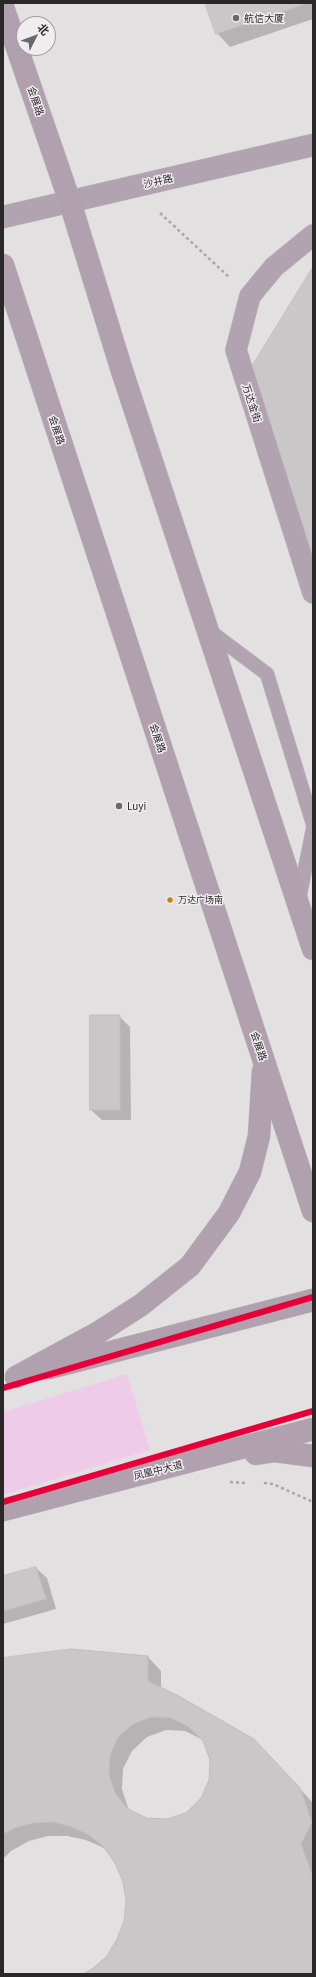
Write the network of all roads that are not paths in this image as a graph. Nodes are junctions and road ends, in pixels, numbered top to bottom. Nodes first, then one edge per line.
1 (3, 7) edge
2 (313, 145) edge
3 (70, 202) junction
4 (3, 217) edge
5 (313, 235) edge
6 (3, 265) edge
7 (313, 593) edge
8 (207, 629) junction
9 (313, 824) edge
10 (313, 830) edge
11 (298, 903) junction
12 (313, 949) edge
13 (263, 1060) junction
14 (313, 1211) edge
15 (313, 1300) edge
16 (10, 1379) edge
17 (313, 1430) edge
18 (313, 1456) edge
19 (177, 1465) junction
20 (3, 1510) edge

1 - 3 main road, 会展路
2 - 3 street, 沙井路
3 - 4 street, 沙井路
3 - 8 main road, 会展路
5 - 7 street, 万达金街
6 - 13 main road, 会展路
8 - 9 lane
8 - 11 main road, 会展路
10 - 11 lane
11 - 12 main road, 会展路
13 - 14 main road, 会展路
13 - 16 main road
15 - 16 main road
17 - 19 main road, 凤凰中大道
18 - 19 main road
19 - 20 main road, 凤凰中大道

